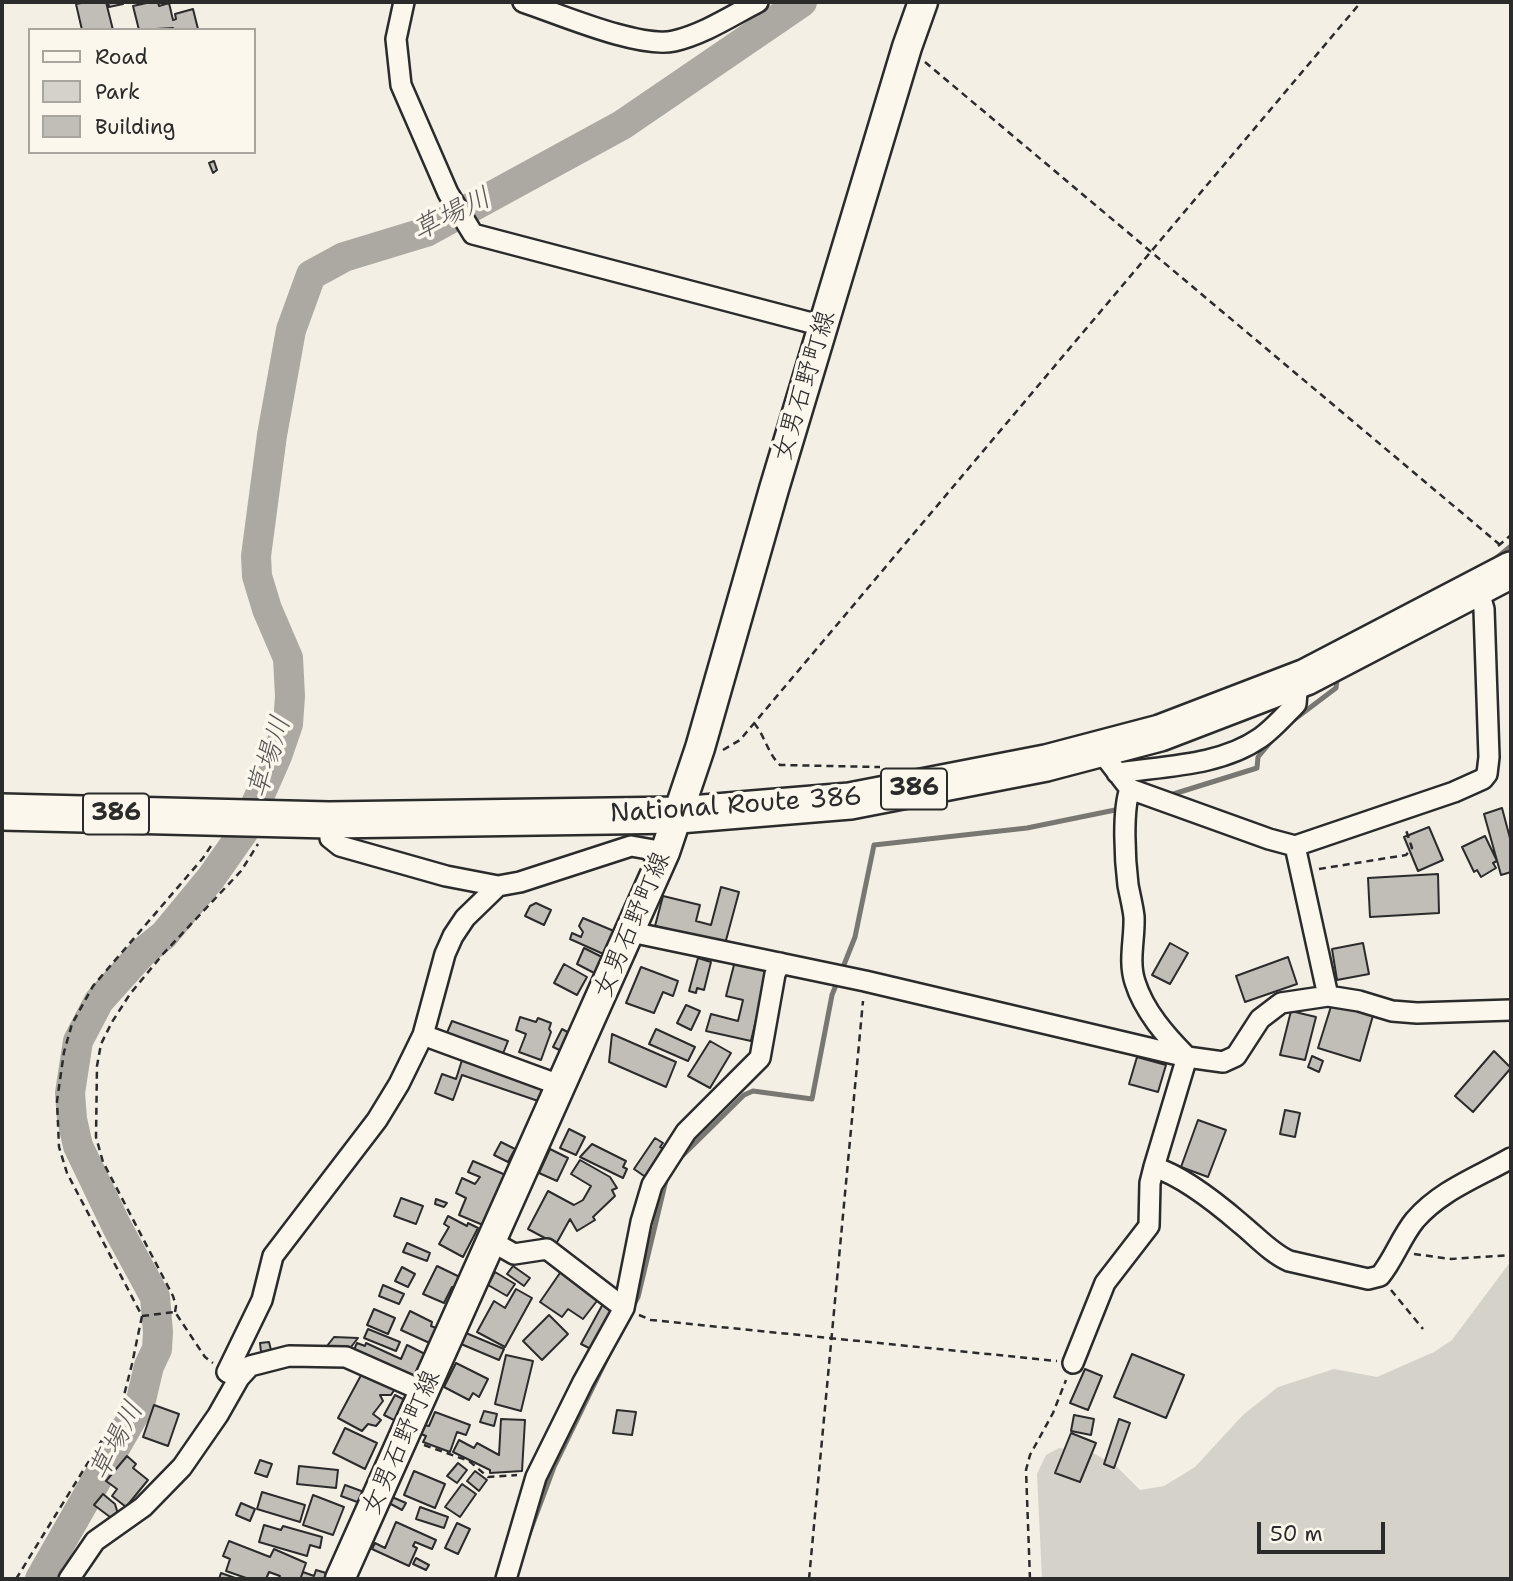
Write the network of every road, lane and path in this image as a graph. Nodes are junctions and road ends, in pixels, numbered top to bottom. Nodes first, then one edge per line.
1 (404, 2) edge
2 (523, 2) edge
3 (758, 2) edge
4 (923, 2) edge
5 (1361, 2) edge
6 (907, 47) junction
7 (1150, 251) junction
8 (823, 326) junction
9 (1511, 535) edge
10 (1502, 555) edge
11 (1478, 589) junction
12 (754, 723) junction
13 (700, 748) junction
14 (1108, 761) junction
15 (888, 767) dead end
16 (1130, 789) junction
17 (1399, 810) junction
18 (2, 812) edge
19 (679, 815) junction
20 (230, 816) junction
21 (275, 818) junction
22 (329, 820) junction
23 (1295, 846) junction
24 (666, 852) junction
25 (1301, 872) junction
26 (498, 886) junction
27 (631, 932) junction
28 (780, 963) junction
29 (865, 981) junction
30 (1328, 996) junction
31 (1510, 1013) edge
32 (423, 1035) junction
33 (1187, 1057) junction
34 (562, 1086) junction
35 (1511, 1158) edge
36 (1154, 1167) junction
37 (492, 1242) junction
38 (1394, 1255) junction
39 (1511, 1255) edge
40 (1380, 1276) junction
41 (624, 1308) junction
42 (172, 1312) junction
43 (142, 1316) junction
44 (1423, 1329) dead end
45 (832, 1337) junction
46 (1073, 1363) junction
47 (233, 1375) junction
48 (425, 1392) junction
49 (404, 1437) junction
50 (538, 1473) junction
51 (16, 1579) edge
52 (69, 1579) edge
53 (341, 1579) edge
54 (506, 1579) edge
55 (808, 1579) edge
56 (1030, 1579) edge

1 - 8 street
2 - 3 street
4 - 6 main road, 女男石野町線
5 - 7 path
6 - 7 path
6 - 8 main road, 女男石野町線
7 - 10 path
7 - 12 path
8 - 13 main road, 女男石野町線
9 - 10 path
10 - 11 highway, National Route 386 / 386
11 - 14 highway, National Route 386 / 386
11 - 17 street
12 - 13 path
12 - 15 path
13 - 19 main road, 女男石野町線
14 - 16 street
14 - 19 highway, National Route 386 / 386
16 - 23 street
16 - 33 street
17 - 23 street
17 - 25 path
18 - 20 highway, National Route 386 / 386
19 - 22 highway, National Route 386 / 386
19 - 24 main road, 女男石野町線
20 - 21 highway, National Route 386 / 386
20 - 43 path
21 - 22 highway, National Route 386 / 386
21 - 42 path
22 - 26 street
23 - 25 street
24 - 26 street
24 - 27 main road, 女男石野町線
25 - 30 street
26 - 32 street
27 - 28 street
27 - 34 main road, 女男石野町線
28 - 29 street
28 - 41 street
29 - 33 street
29 - 45 path
30 - 31 street
30 - 33 street
32 - 34 street
32 - 47 street
33 - 36 street
34 - 37 main road, 女男石野町線
35 - 38 street
36 - 40 street
36 - 46 street
37 - 41 street
37 - 48 main road, 女男石野町線
38 - 39 path
38 - 40 street
40 - 44 path
41 - 45 path
41 - 50 street
42 - 43 path
42 - 47 path
43 - 51 path
45 - 46 path
45 - 55 path
46 - 56 path
47 - 48 street
47 - 52 street
48 - 49 main road, 女男石野町線
49 - 50 path
49 - 53 main road, 女男石野町線
50 - 54 street

